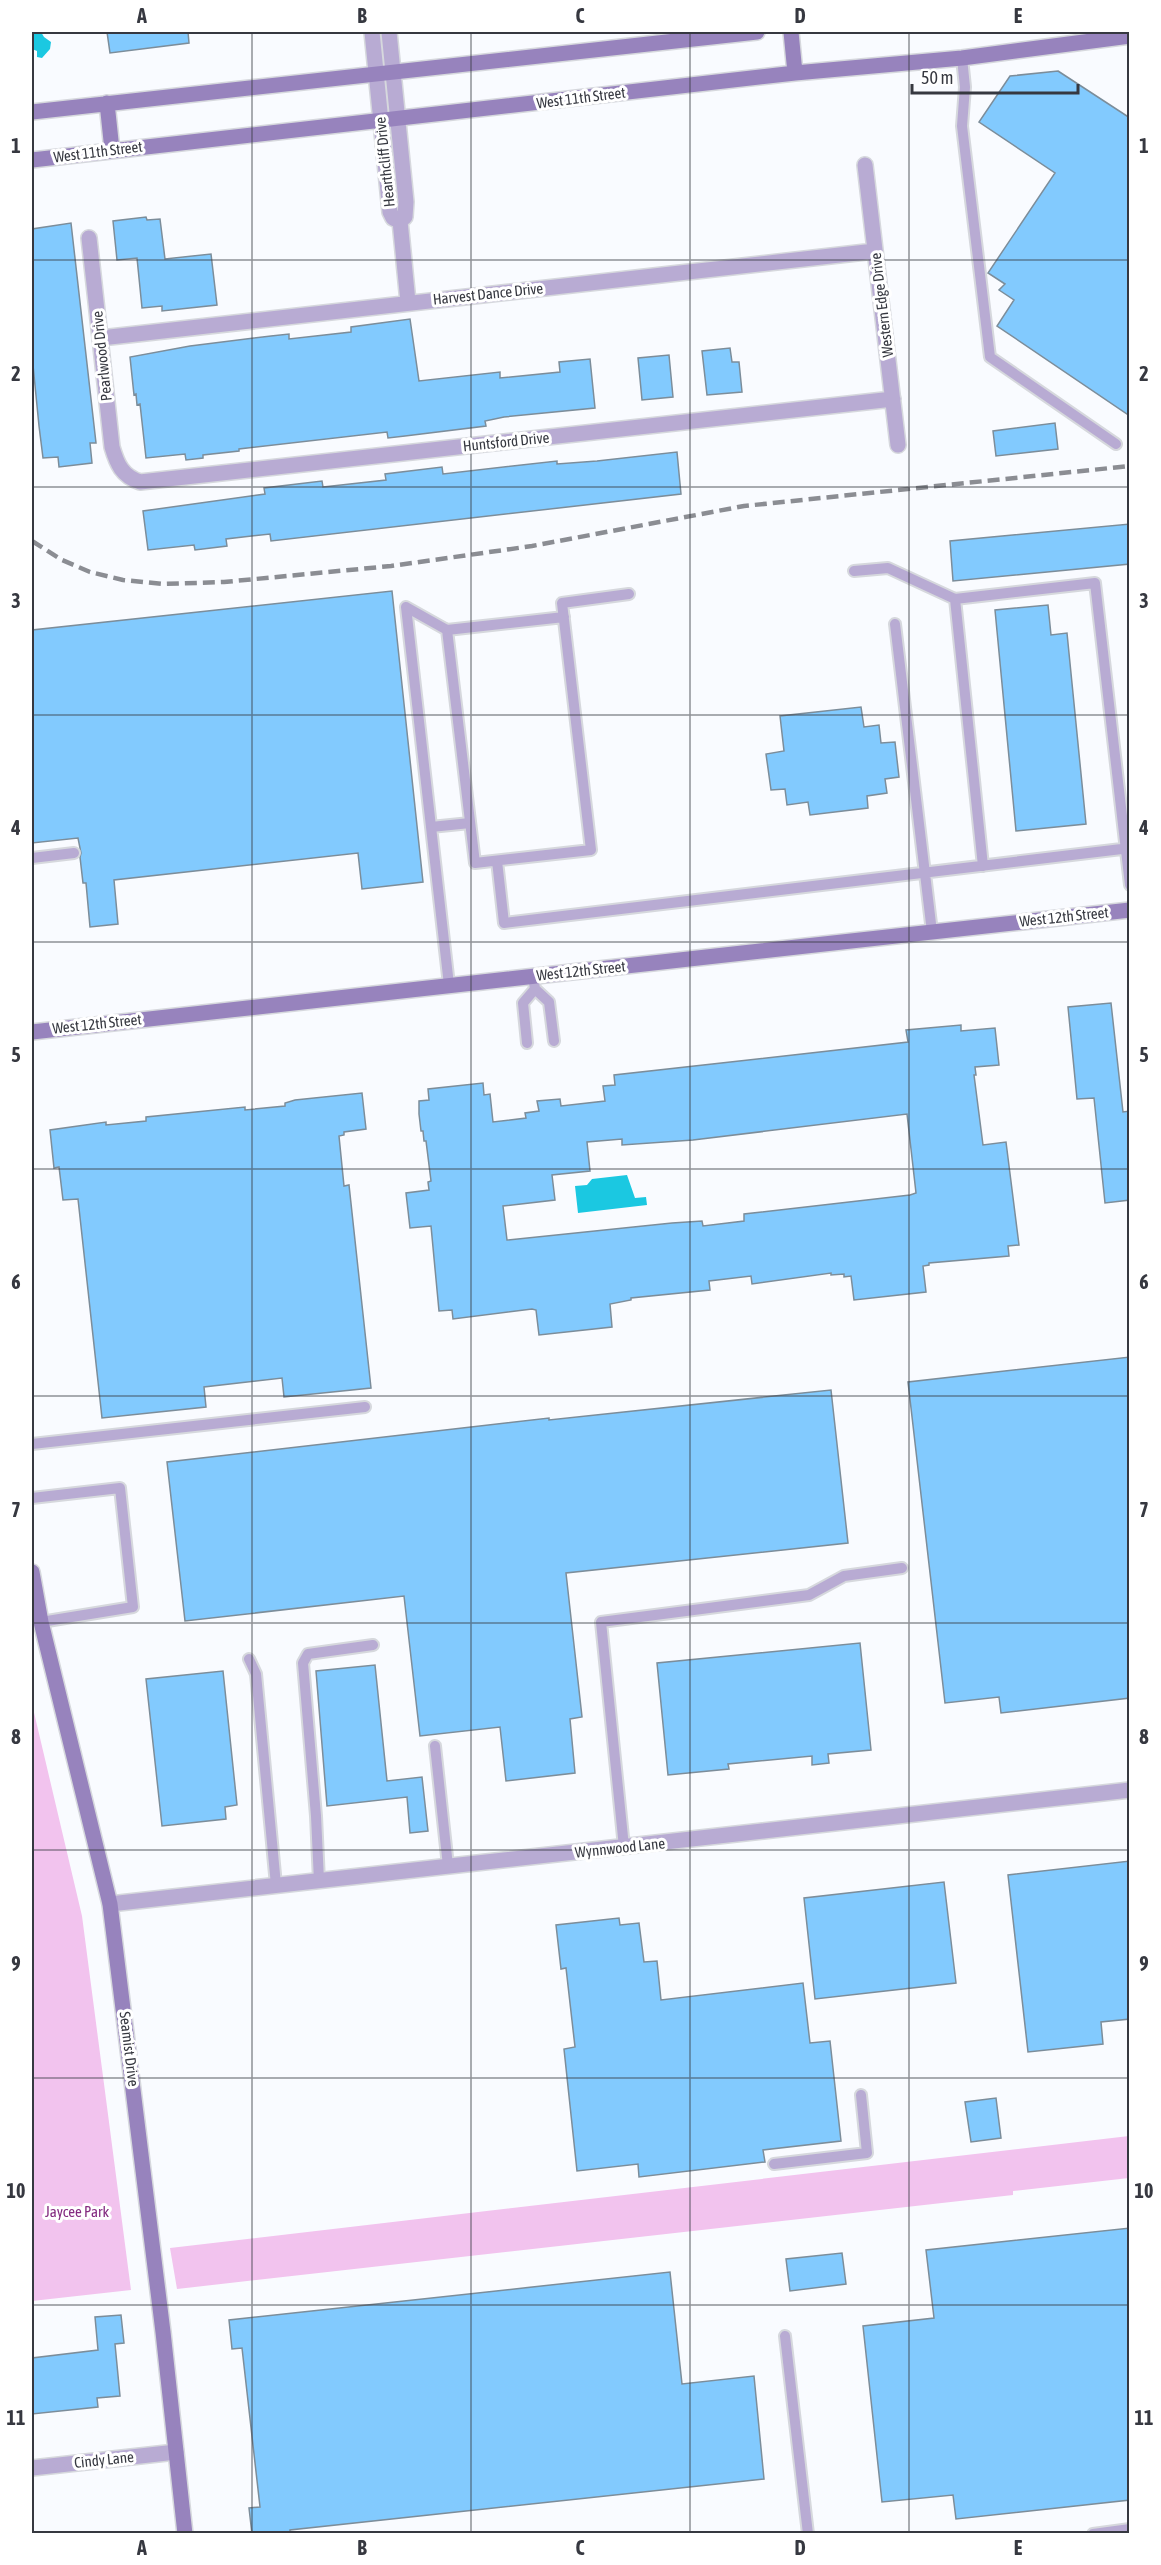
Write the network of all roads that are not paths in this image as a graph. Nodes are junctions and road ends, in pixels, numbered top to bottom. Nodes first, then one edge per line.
1 (372, 32) edge
2 (389, 32) edge
3 (757, 32) edge
4 (791, 32) edge
5 (1130, 36) edge
6 (962, 58) junction
7 (393, 72) junction
8 (795, 72) junction
9 (375, 73) junction
10 (107, 103) junction
11 (32, 112) edge
12 (398, 119) junction
13 (380, 122) junction
14 (112, 150) junction
15 (32, 160) edge
16 (865, 165) dead end
17 (400, 221) junction
18 (89, 238) dead end
19 (875, 251) junction
20 (408, 302) junction
21 (100, 338) junction
22 (893, 399) junction
23 (1116, 444) dead end
24 (898, 445) dead end
25 (122, 471) joint
26 (854, 571) dead end
27 (629, 594) dead end
28 (955, 598) junction
29 (564, 618) junction
30 (895, 624) dead end
31 (447, 630) junction
32 (470, 823) junction
33 (431, 827) junction
34 (1127, 848) edge
35 (74, 853) dead end
36 (32, 858) edge
37 (497, 861) junction
38 (983, 866) junction
39 (924, 872) junction
40 (1130, 885) edge
41 (1130, 910) edge
42 (932, 932) junction
43 (534, 982) junction
44 (450, 985) junction
45 (32, 1032) edge
46 (554, 1041) dead end
47 (527, 1043) dead end
48 (365, 1407) dead end
49 (32, 1444) edge
50 (32, 1498) edge
51 (902, 1568) dead end
52 (32, 1572) edge
53 (38, 1626) edge
54 (373, 1645) dead end
55 (249, 1659) dead end
56 (435, 1746) dead end
57 (1130, 1790) edge
58 (624, 1847) junction
59 (448, 1866) junction
60 (320, 1881) junction
61 (276, 1885) junction
62 (110, 1904) junction
63 (861, 2095) dead end
64 (774, 2164) dead end
65 (785, 2336) dead end
66 (176, 2452) junction
67 (32, 2468) edge
68 (1130, 2529) edge
69 (185, 2534) edge
70 (808, 2534) edge
71 (1093, 2534) edge

1 - 9 street, Hearthcliff Drive
2 - 7 street, Hearthcliff Drive
3 - 7 street
4 - 8 street
5 - 6 street, West 11th Street
6 - 8 street, West 11th Street
6 - 23 lane
7 - 9 street
7 - 12 street, Hearthcliff Drive
8 - 12 street, West 11th Street
9 - 10 street
9 - 13 street, Hearthcliff Drive
10 - 11 street
10 - 14 street
12 - 13 street, West 11th Street
12 - 17 street, Hearthcliff Drive
13 - 14 street, West 11th Street
13 - 17 street, Hearthcliff Drive
14 - 15 street, West 11th Street
16 - 19 street, Western Edge Drive
17 - 20 street, Hearthcliff Drive
18 - 21 street, Pearlwood Drive
19 - 20 street, Harvest Dance Drive
19 - 22 street, Western Edge Drive
20 - 21 street, Harvest Dance Drive
21 - 25 street, Pearlwood Drive
22 - 24 street, Western Edge Drive
22 - 25 street, Huntsford Drive
26 - 28 lane
27 - 29 lane
28 - 34 lane
28 - 38 lane
29 - 31 lane
29 - 37 lane
30 - 39 lane
31 - 32 lane
31 - 33 lane
32 - 33 lane
32 - 37 lane
33 - 44 lane
34 - 38 lane
34 - 40 lane
35 - 36 lane
37 - 39 lane
38 - 39 lane
39 - 42 lane
41 - 42 street, West 12th Street
42 - 43 street, West 12th Street
43 - 44 street, West 12th Street
43 - 46 lane
43 - 47 lane
44 - 45 street, West 12th Street
48 - 49 lane
50 - 53 lane
51 - 58 lane
52 - 53 street, Seamist Drive
53 - 62 street, Seamist Drive
54 - 60 lane
55 - 61 lane
56 - 59 lane
57 - 58 street, Wynnwood Lane
58 - 59 street, Wynnwood Lane
59 - 60 street, Wynnwood Lane
60 - 61 street, Wynnwood Lane
61 - 62 street, Wynnwood Lane
62 - 66 street, Seamist Drive
63 - 64 lane
65 - 70 lane
66 - 67 street, Cindy Lane
66 - 69 street, Seamist Drive
68 - 71 lane

